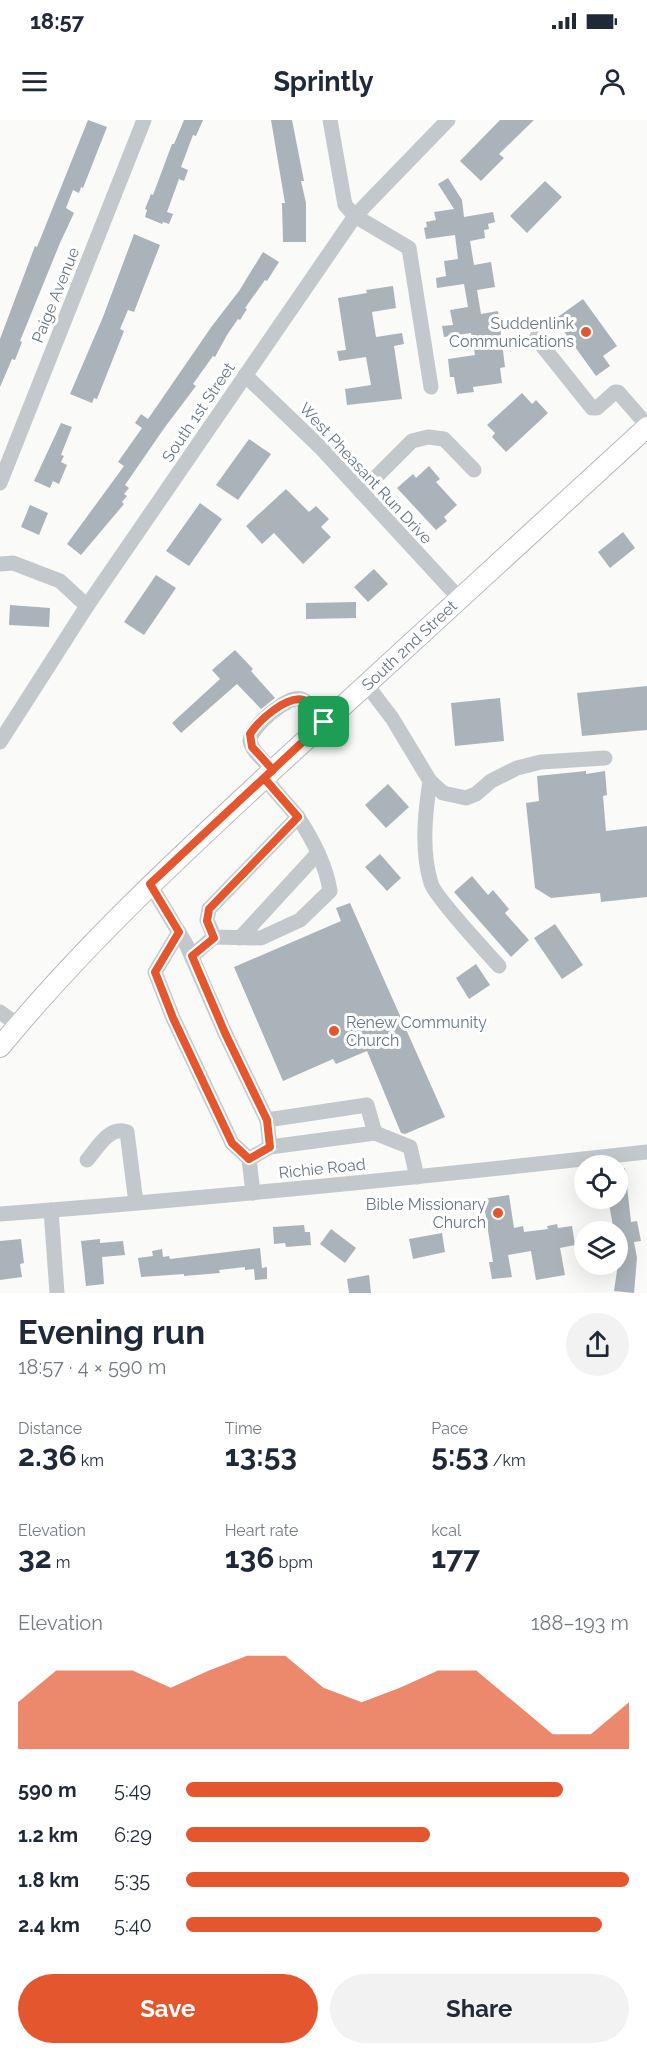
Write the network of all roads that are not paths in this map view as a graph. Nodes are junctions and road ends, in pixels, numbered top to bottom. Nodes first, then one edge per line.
1 (144, 120) edge
2 (330, 120) edge
3 (448, 120) edge
4 (355, 216) junction
5 (536, 338) dead end
6 (245, 375) junction
7 (431, 387) dead end
8 (647, 426) edge
9 (474, 470) dead end
10 (0, 483) edge
11 (360, 492) junction
12 (0, 564) edge
13 (459, 598) junction
14 (87, 606) junction
15 (366, 684) junction
16 (324, 722) junction
17 (0, 742) edge
18 (605, 758) dead end
19 (268, 774) junction
20 (430, 781) junction
21 (298, 817) junction
22 (318, 853) junction
23 (150, 884) junction
24 (179, 932) junction
25 (214, 938) junction
26 (240, 938) junction
27 (192, 956) junction
28 (499, 966) dead end
29 (0, 1012) edge
30 (18, 1025) junction
31 (0, 1047) edge
32 (267, 1120) junction
33 (375, 1133) junction
34 (270, 1147) junction
35 (647, 1152) edge
36 (249, 1159) junction
37 (87, 1160) dead end
38 (417, 1177) junction
39 (253, 1193) junction
40 (136, 1203) junction
41 (51, 1210) junction
42 (0, 1214) edge
43 (57, 1293) edge

1 - 10 street, Paige Avenue
2 - 4 street
3 - 4 street, South 1st Street
4 - 6 street, South 1st Street
4 - 7 street
5 - 8 street
6 - 11 street, West Pheasant Run Drive
6 - 14 street, South 1st Street
8 - 13 main road, South 2nd Street
9 - 11 street
11 - 13 street, West Pheasant Run Drive
12 - 14 street
13 - 15 main road, South 2nd Street
14 - 17 street, South 1st Street
15 - 16 main road, South 2nd Street
15 - 20 street
16 - 19 main road, South 2nd Street
16 - 19 street
18 - 20 street
19 - 21 street
19 - 23 main road, South 2nd Street
20 - 28 street
21 - 22 street
21 - 25 street
22 - 26 street
22 - 26 street
23 - 24 street
23 - 30 main road, South 2nd Street
24 - 27 street
24 - 36 street
25 - 26 street
25 - 27 street
27 - 32 street
29 - 30 street
30 - 31 main road, South 2nd Street
32 - 33 street
32 - 34 street
33 - 34 street
33 - 38 street
34 - 36 street
35 - 38 street, Richie Road
36 - 39 street
37 - 40 street
38 - 39 street, Richie Road
39 - 40 street, Richie Road
40 - 41 street, Richie Road
41 - 42 street, Richie Road
41 - 43 street

